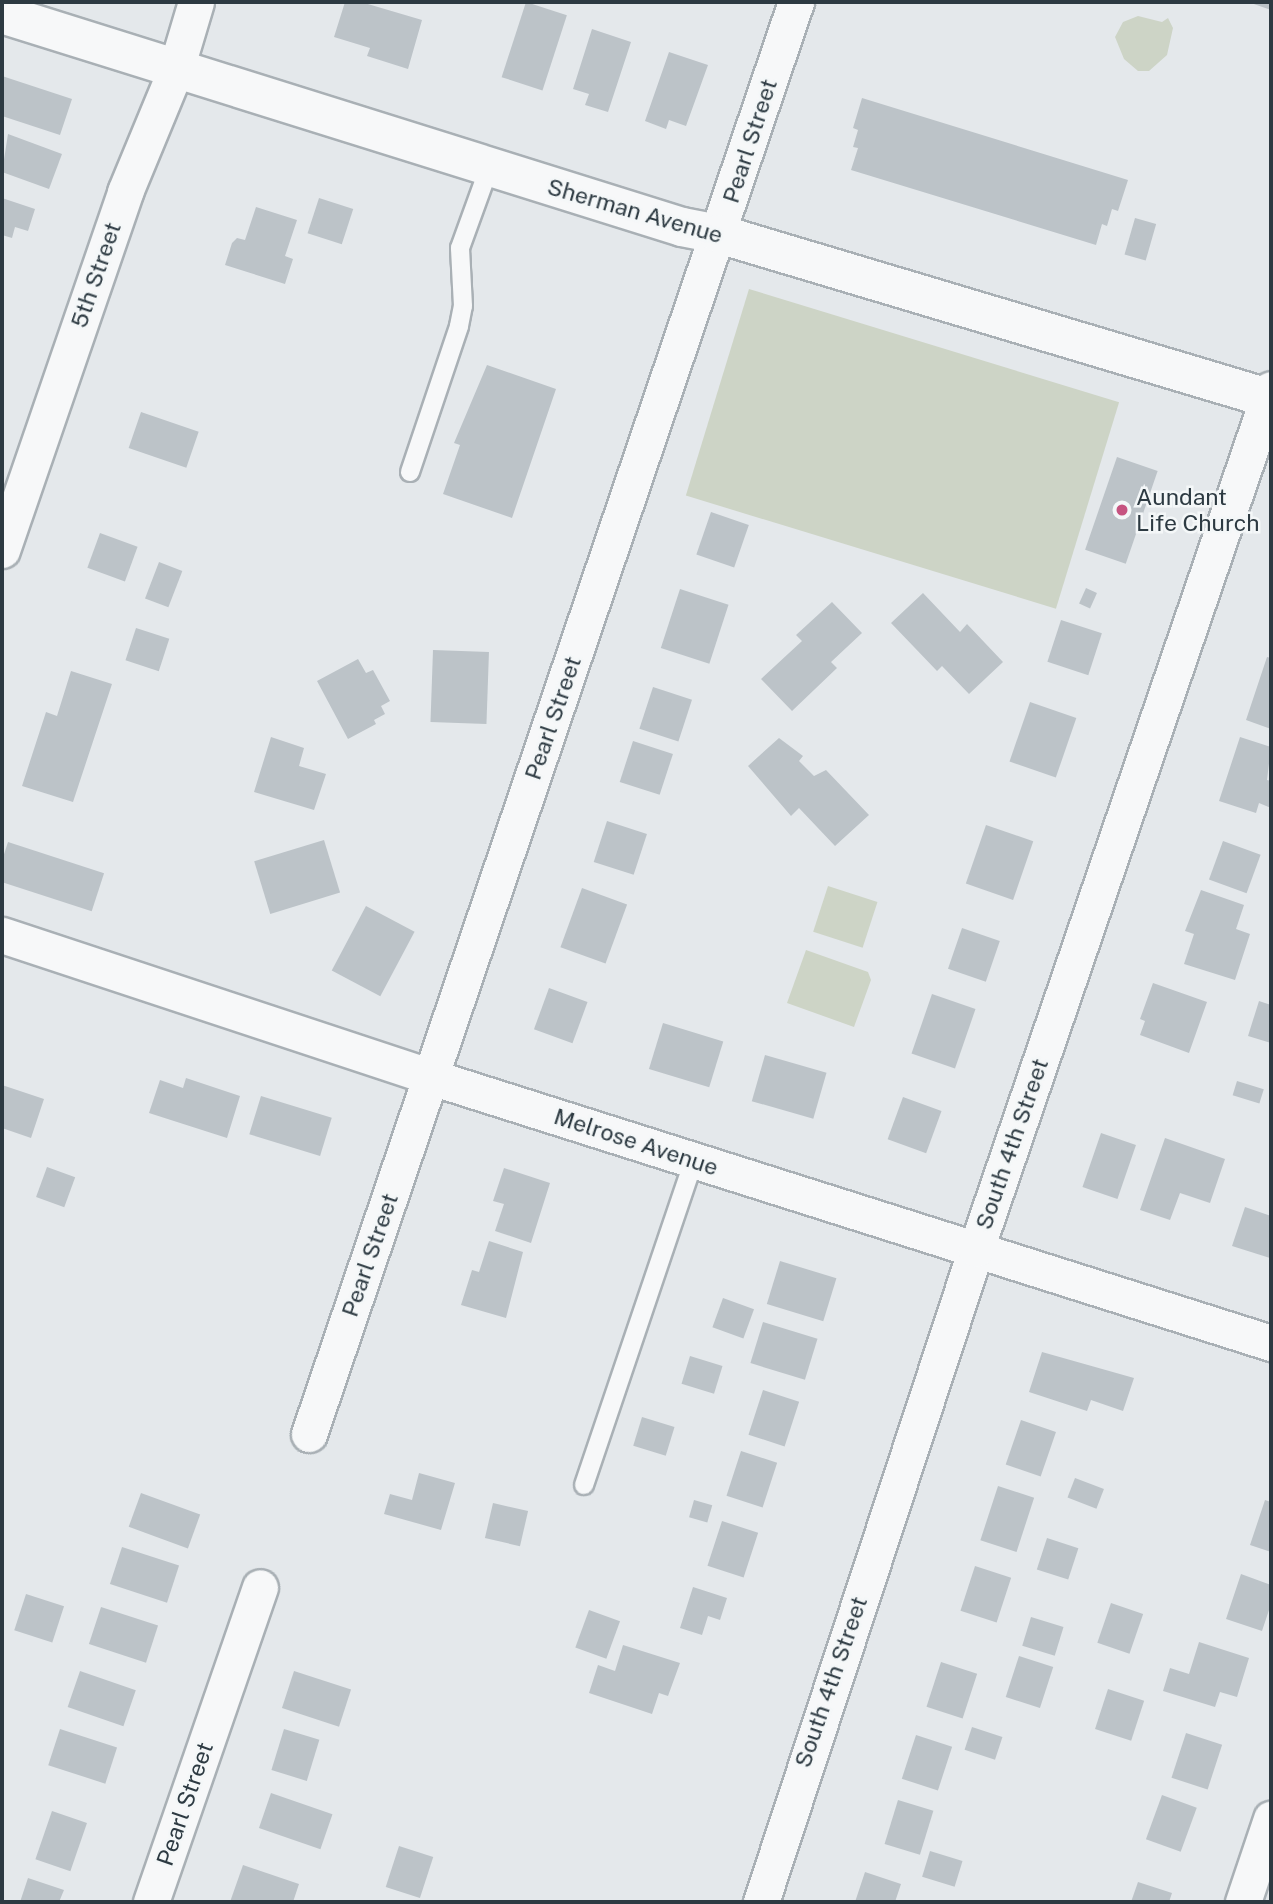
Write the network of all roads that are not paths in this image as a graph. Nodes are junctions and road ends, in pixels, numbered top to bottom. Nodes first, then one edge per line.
1 (196, 2) edge
2 (796, 2) edge
3 (2, 14) edge
4 (176, 69) junction
5 (489, 168) junction
6 (719, 234) junction
7 (1270, 395) edge
8 (410, 472) dead end
9 (2, 550) edge
10 (2, 935) edge
11 (431, 1077) junction
12 (694, 1160) junction
13 (976, 1250) junction
14 (1271, 1343) edge
15 (309, 1434) dead end
16 (584, 1485) dead end
17 (260, 1587) dead end
18 (1271, 1819) edge
19 (151, 1902) edge
20 (761, 1902) edge
21 (1243, 1902) edge

1 - 4 street, 5th Street
2 - 6 street, Pearl Street
3 - 4 street, Sherman Avenue
4 - 5 street, Sherman Avenue
4 - 9 street, 5th Street
5 - 6 street, Sherman Avenue
5 - 8 lane
6 - 7 street, Sherman Avenue
6 - 11 street, Pearl Street
7 - 13 street, South 4th Street
10 - 11 street, Melrose Avenue
11 - 12 street, Melrose Avenue
11 - 15 street, Pearl Street
12 - 13 street, Melrose Avenue
12 - 16 lane
13 - 14 street, Melrose Avenue
13 - 20 street, South 4th Street
17 - 19 street, Pearl Street
18 - 21 street

